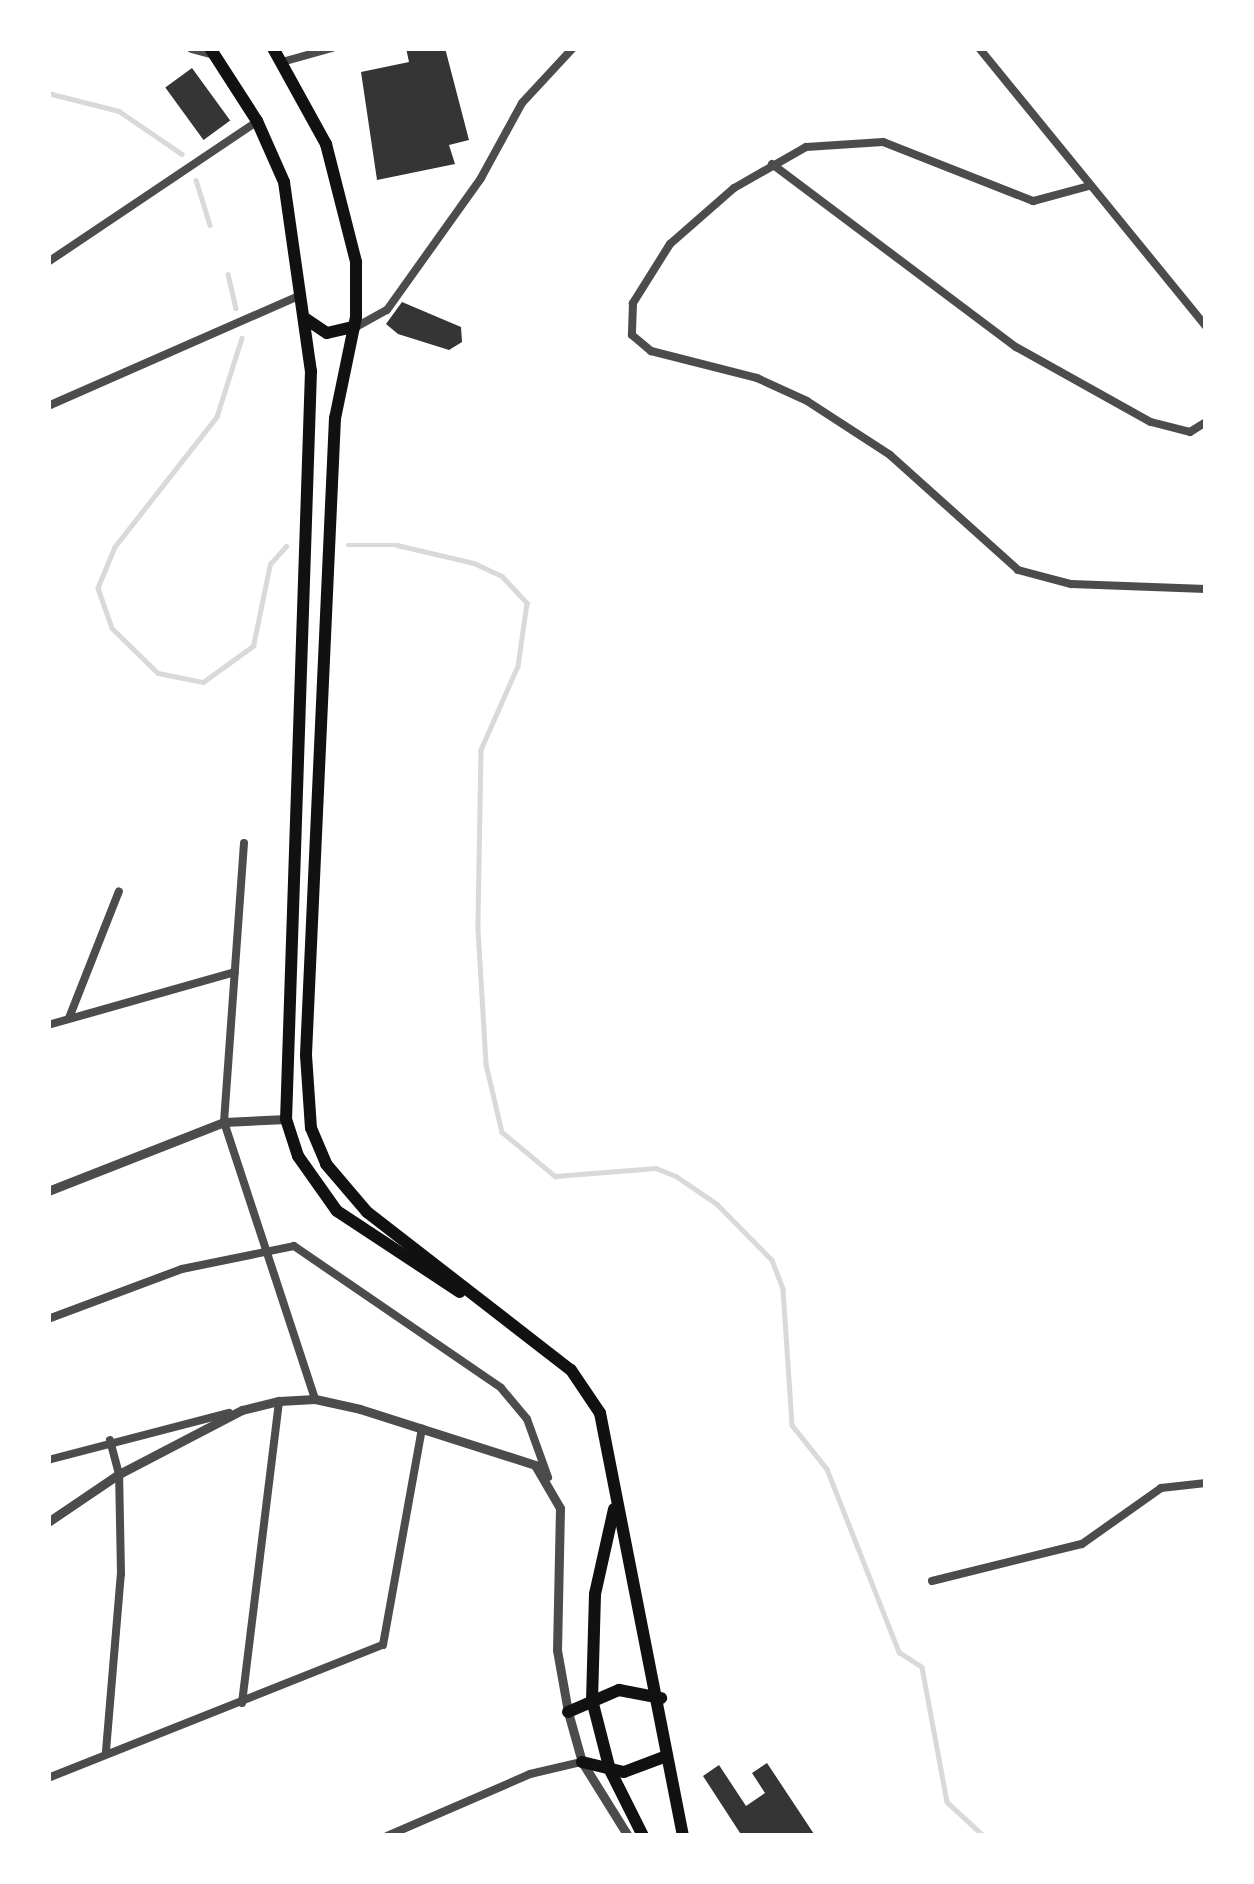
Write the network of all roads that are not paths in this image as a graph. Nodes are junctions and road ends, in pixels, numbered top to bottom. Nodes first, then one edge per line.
1 (191, 48) edge
2 (272, 48) edge
3 (332, 48) edge
4 (573, 48) edge
5 (980, 48) edge
6 (213, 50) edge
7 (282, 62) junction
8 (257, 121) junction
9 (772, 164) junction
10 (1089, 186) junction
11 (48, 262) edge
12 (302, 295) junction
13 (305, 319) junction
14 (1206, 326) edge
15 (354, 327) junction
16 (48, 406) edge
17 (1206, 422) edge
18 (1206, 589) edge
19 (244, 843) dead end
20 (119, 891) dead end
21 (235, 971) junction
22 (68, 1020) junction
23 (48, 1025) edge
24 (286, 1119) junction
25 (224, 1122) junction
26 (48, 1191) edge
27 (263, 1247) junction
28 (478, 1300) junction
29 (48, 1319) edge
30 (315, 1399) junction
31 (279, 1401) junction
32 (242, 1410) junction
33 (422, 1428) junction
34 (110, 1440) junction
35 (48, 1460) edge
36 (119, 1474) junction
37 (548, 1477) junction
38 (1206, 1483) edge
39 (614, 1508) junction
40 (48, 1522) edge
41 (932, 1581) dead end
42 (661, 1698) junction
43 (592, 1700) junction
44 (242, 1703) junction
45 (568, 1712) junction
46 (106, 1751) junction
47 (664, 1757) junction
48 (583, 1762) junction
49 (610, 1770) junction
50 (48, 1778) edge
51 (386, 1836) edge
52 (628, 1836) edge
53 (643, 1836) edge
54 (683, 1836) edge

1 - 6 street
2 - 7 main road
3 - 7 street
4 - 15 street
5 - 10 street
6 - 8 main road
7 - 15 main road
8 - 11 street
8 - 12 main road
9 - 10 street
9 - 17 street
9 - 18 street
10 - 14 street
12 - 13 main road
12 - 16 street
13 - 15 main road
13 - 24 main road
15 - 28 main road
19 - 21 street
20 - 22 street
21 - 22 street
21 - 25 street
22 - 23 street
24 - 25 street
24 - 28 main road
25 - 26 street
25 - 27 street
27 - 29 street
27 - 30 street
27 - 37 street
28 - 39 main road
30 - 31 street
30 - 33 street
31 - 32 street
31 - 44 street
32 - 34 street
32 - 36 street
33 - 37 street
33 - 44 street
34 - 35 street
34 - 36 street
36 - 40 street
36 - 46 street
37 - 45 street
38 - 41 street
39 - 42 main road
39 - 43 main road
42 - 43 main road
42 - 47 main road
43 - 45 main road
43 - 49 main road
44 - 46 street
45 - 48 street
46 - 50 street
47 - 49 main road
47 - 54 main road
48 - 49 main road
48 - 51 street
48 - 52 street
49 - 53 main road

